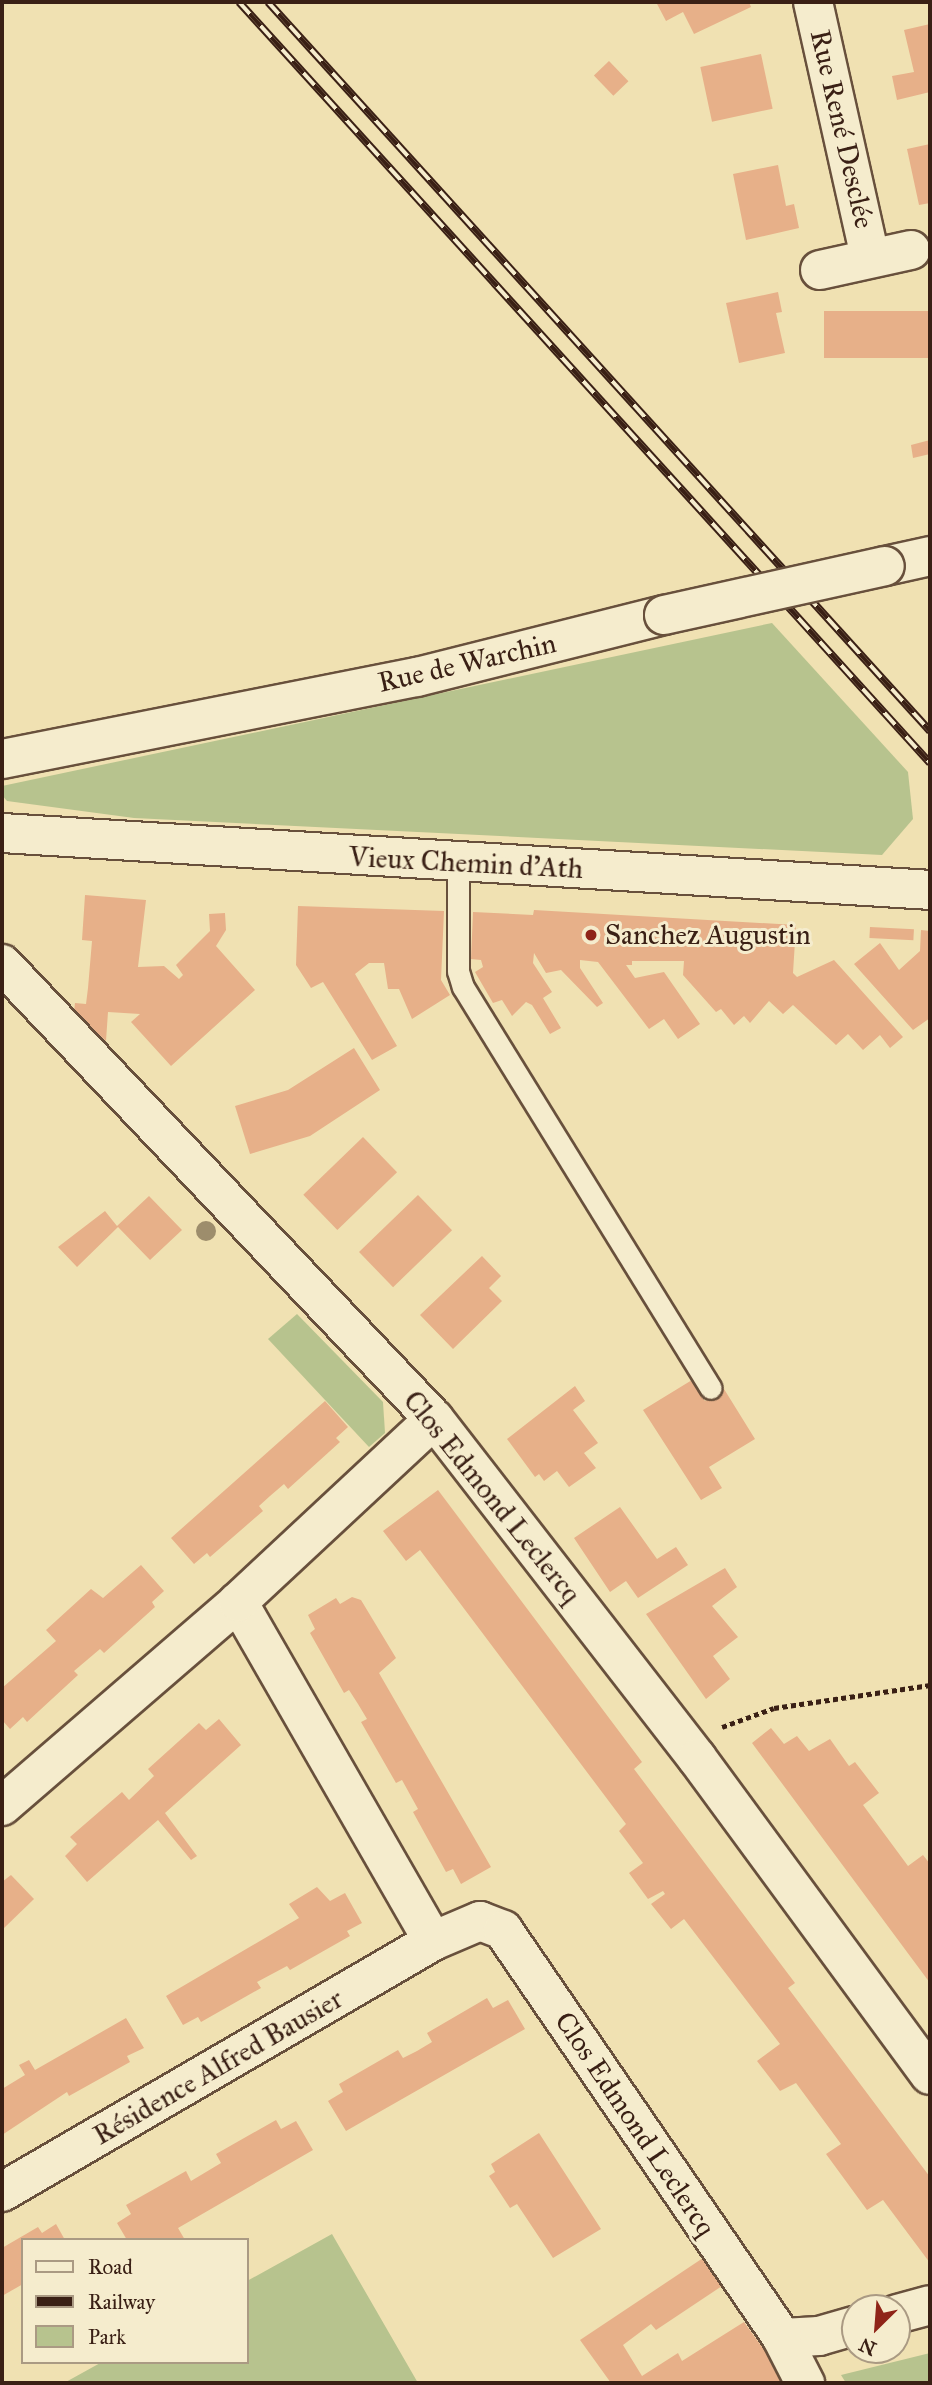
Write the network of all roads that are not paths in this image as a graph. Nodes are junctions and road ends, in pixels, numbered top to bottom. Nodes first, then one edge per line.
1 (813, 2) edge
2 (911, 250) dead end
3 (870, 257) junction
4 (820, 270) dead end
5 (930, 556) edge
6 (2, 758) edge
7 (2, 836) edge
8 (458, 862) junction
9 (930, 890) edge
10 (2, 964) edge
11 (711, 1388) dead end
12 (434, 1419) junction
13 (238, 1602) junction
14 (2, 1806) edge
15 (480, 1921) joint
16 (433, 1941) junction
17 (930, 2075) edge
18 (2, 2192) edge
19 (930, 2305) edge
20 (911, 2310) edge
21 (841, 2330) edge
22 (782, 2338) junction
23 (805, 2383) edge

1 - 3 street, Rue René Desclée
2 - 3 street
3 - 4 street
5 - 6 street, Rue de Warchin, bridge
7 - 8 street, Vieux Chemin d'Ath
8 - 9 street, Vieux Chemin d'Ath
8 - 11 lane
10 - 12 street, Clos Edmond Leclercq
12 - 13 street
12 - 17 street, Clos Edmond Leclercq
13 - 14 street
13 - 16 street
15 - 16 street, Résidence Alfred Bausier
15 - 22 street, Clos Edmond Leclercq
16 - 18 street, Résidence Alfred Bausier
19 - 20 street
21 - 22 street
22 - 23 street, Clos Edmond Leclercq

